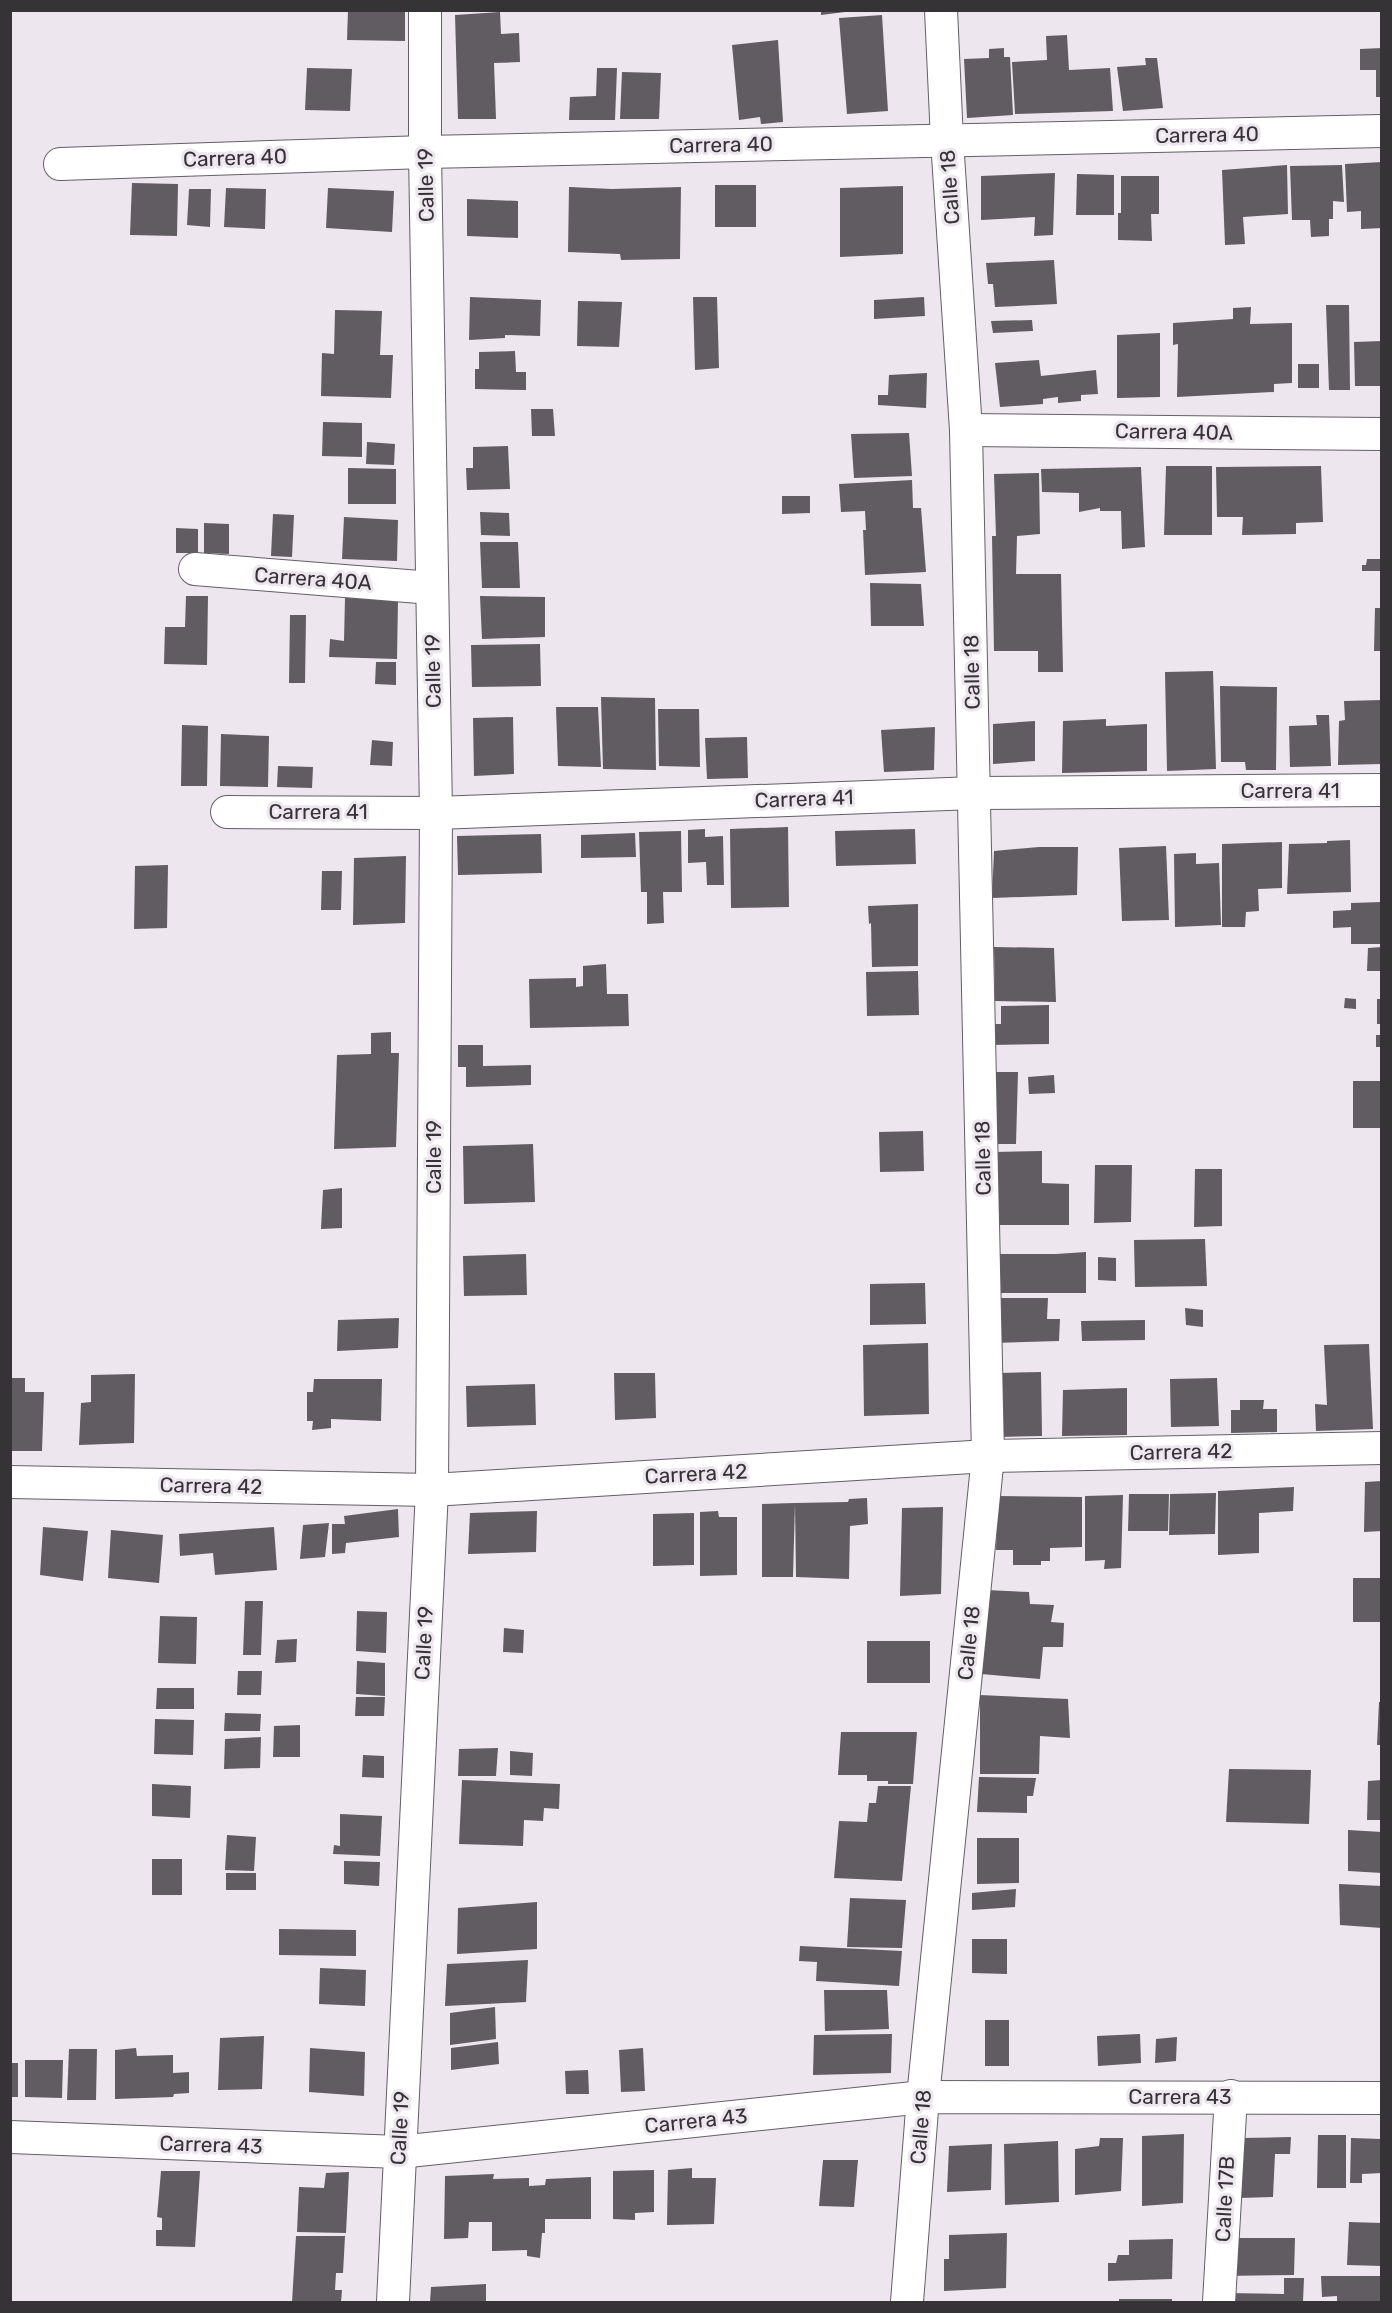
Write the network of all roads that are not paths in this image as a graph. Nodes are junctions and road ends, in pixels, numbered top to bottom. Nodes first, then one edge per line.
1 (425, 10) edge
2 (941, 10) edge
3 (1382, 131) edge
4 (947, 140) junction
5 (425, 152) junction
6 (60, 164) dead end
7 (966, 430) junction
8 (1382, 434) edge
9 (195, 569) dead end
10 (432, 588) junction
11 (1382, 790) edge
12 (975, 793) junction
13 (227, 812) dead end
14 (436, 813) junction
15 (1382, 1448) edge
16 (988, 1456) junction
17 (10, 1482) edge
18 (432, 1490) junction
19 (1231, 2096) junction
20 (924, 2097) junction
21 (1382, 2098) edge
22 (10, 2137) edge
23 (399, 2152) junction
24 (393, 2302) edge
25 (907, 2302) edge
26 (1219, 2302) edge

1 - 5 street, Calle 19
2 - 4 street, Calle 18
3 - 4 street, Carrera 40
4 - 5 street, Carrera 40
4 - 7 street, Calle 18
5 - 6 street, Carrera 40
5 - 10 street, Calle 19
7 - 8 street, Carrera 40A
7 - 12 street, Calle 18
9 - 10 street, Carrera 40A
10 - 14 street, Calle 19
11 - 12 street, Carrera 41
12 - 14 street, Carrera 41
12 - 16 street, Calle 18
13 - 14 street, Carrera 41
14 - 18 street, Calle 19
15 - 16 street, Carrera 42
16 - 18 street, Carrera 42
16 - 20 street, Calle 18
17 - 18 street, Carrera 42
18 - 23 street, Calle 19
19 - 20 street, Carrera 43
19 - 21 street, Carrera 43
19 - 26 street, Calle 17B
20 - 23 street, Carrera 43
20 - 25 street, Calle 18
22 - 23 street, Carrera 43
23 - 24 street, Calle 19

